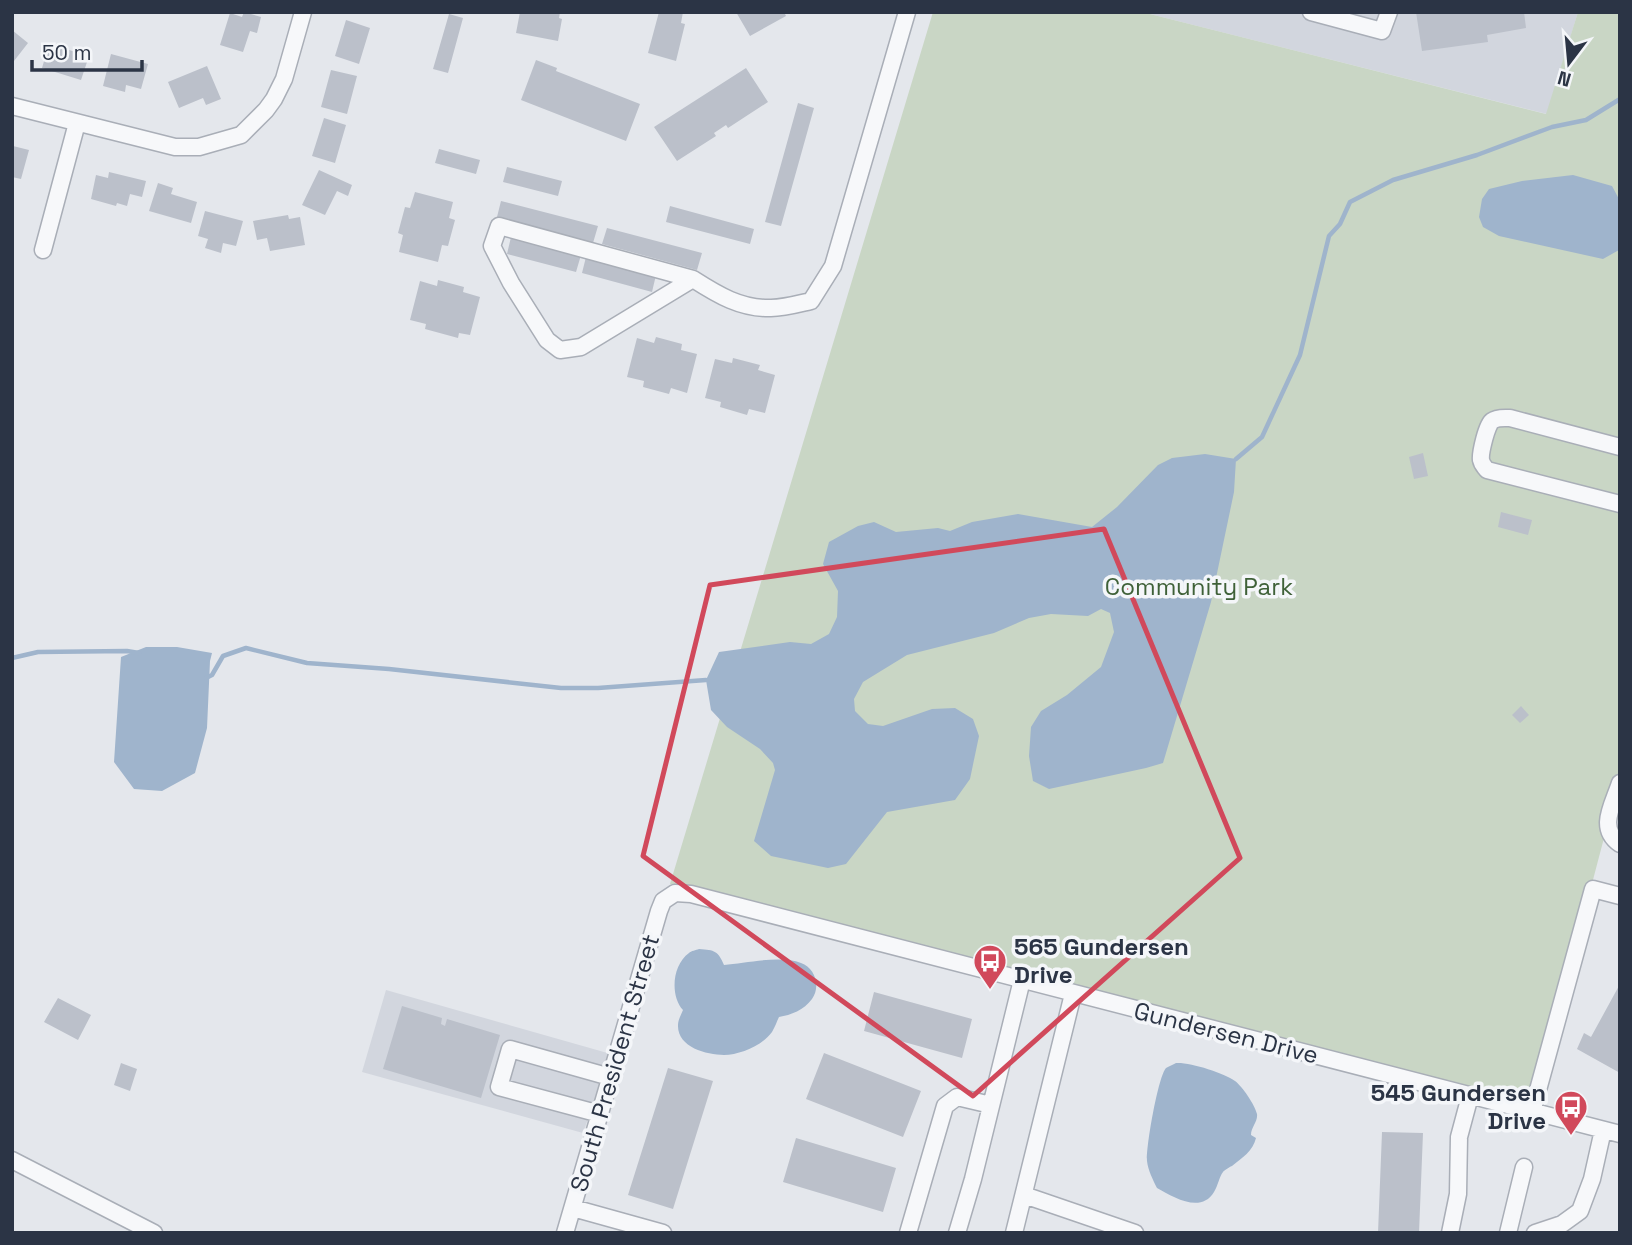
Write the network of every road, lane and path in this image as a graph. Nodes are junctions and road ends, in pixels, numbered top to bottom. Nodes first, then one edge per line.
1 (303, 12) edge
2 (907, 12) edge
3 (1311, 12) edge
4 (1389, 12) edge
5 (12, 106) edge
6 (77, 123) junction
7 (43, 250) dead end
8 (693, 279) junction
9 (1620, 447) edge
10 (1620, 504) edge
11 (1620, 783) edge
12 (1620, 844) edge
13 (669, 895) joint
14 (1620, 896) edge
15 (1022, 980) junction
16 (1073, 994) junction
17 (610, 1077) junction
18 (1470, 1096) junction
19 (991, 1105) junction
20 (1532, 1112) junction
21 (600, 1114) junction
22 (1603, 1130) junction
23 (1620, 1134) edge
24 (14, 1164) edge
25 (1524, 1167) dead end
26 (1024, 1195) junction
27 (573, 1208) junction
28 (637, 1230) edge
29 (154, 1233) edge
30 (565, 1233) edge
31 (663, 1233) edge
32 (908, 1233) edge
33 (957, 1233) edge
34 (1014, 1233) edge
35 (1135, 1233) edge
36 (1450, 1233) edge
37 (1508, 1233) edge
38 (1535, 1233) edge

1 - 6 street
2 - 8 street
3 - 4 street
5 - 6 street
6 - 7 street
8 - 8 street
9 - 10 street
11 - 12 street
13 - 15 street, Gundersen Drive
13 - 17 street, South President Street
14 - 20 street
15 - 16 street, Gundersen Drive
15 - 19 street
16 - 18 street, Gundersen Drive
16 - 26 street
17 - 21 street, South President Street
17 - 21 street
18 - 20 street, Gundersen Drive
18 - 36 street
19 - 32 street
19 - 33 street
20 - 22 street, Gundersen Drive
21 - 27 street, South President Street
22 - 23 street, Gundersen Drive
22 - 38 street
24 - 29 street
25 - 37 street
26 - 34 street
26 - 35 street
27 - 28 street
27 - 30 street, South President Street
28 - 31 street

